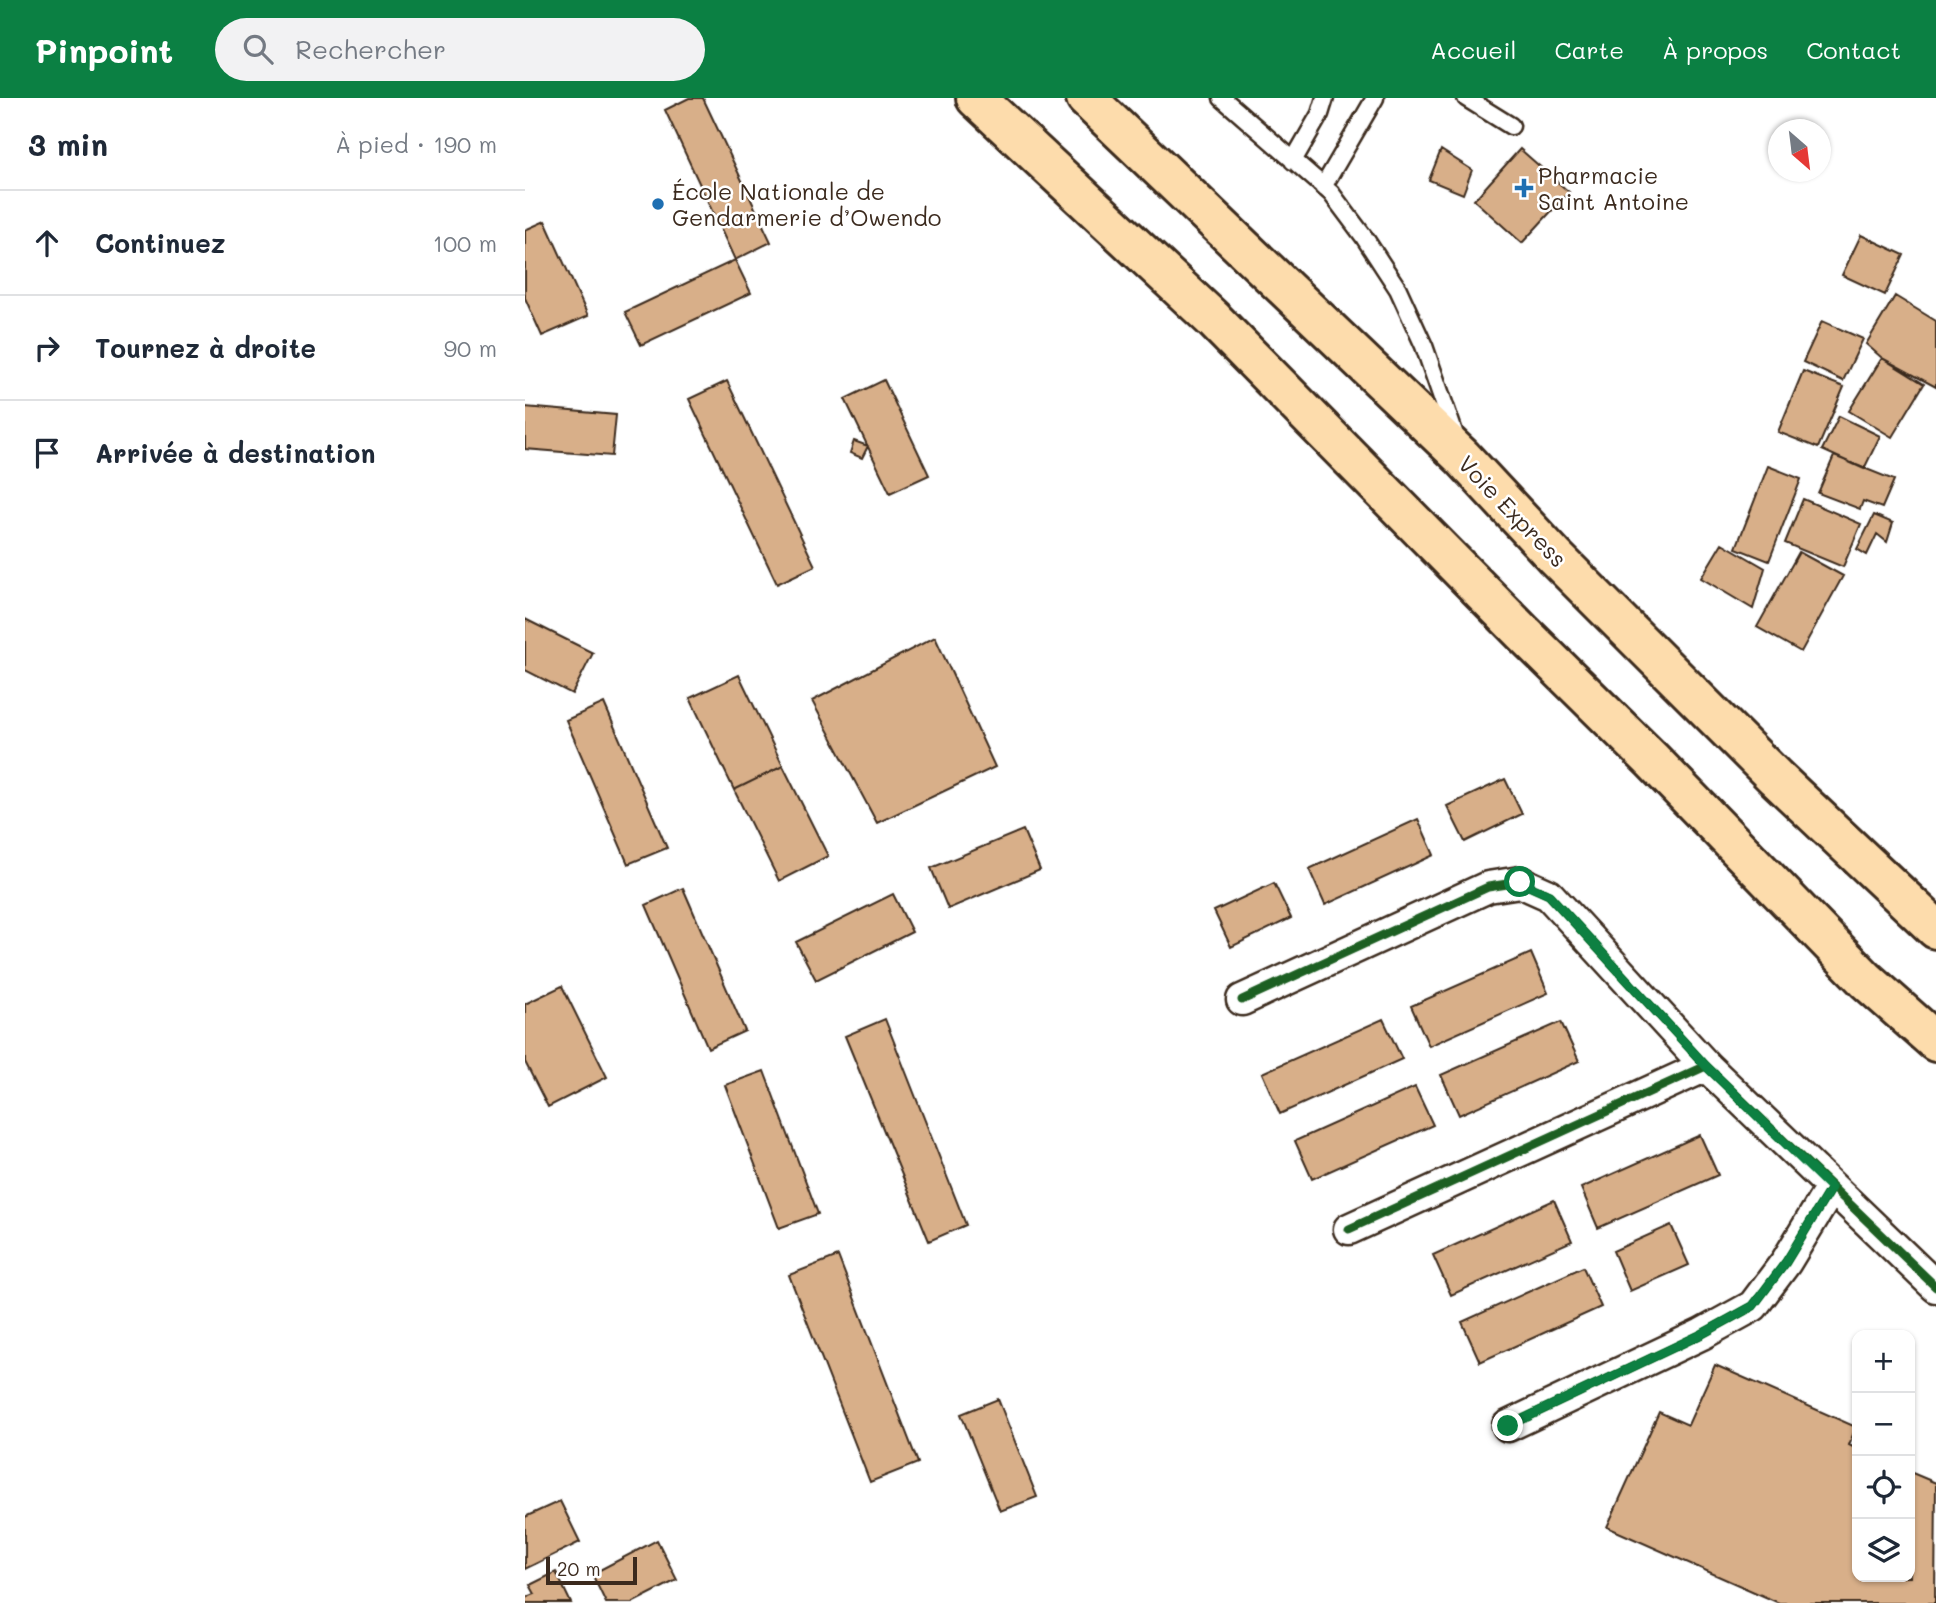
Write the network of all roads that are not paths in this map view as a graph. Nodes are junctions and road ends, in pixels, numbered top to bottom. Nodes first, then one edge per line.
1 (975, 98) edge
2 (1086, 98) edge
3 (1222, 98) edge
4 (1325, 98) edge
5 (1375, 98) edge
6 (1466, 98) edge
7 (1511, 126) dead end
8 (1293, 161) junction
9 (1323, 187) junction
10 (1462, 457) junction
11 (1936, 929) edge
12 (1242, 1000) dead end
13 (1936, 1042) edge
14 (1706, 1066) junction
15 (1831, 1188) junction
16 (1349, 1228) dead end
17 (1936, 1287) edge
18 (1508, 1426) dead end

1 - 13 highway
2 - 10 highway, Voie Express
3 - 8 lane
4 - 8 lane
5 - 9 lane
6 - 7 lane
8 - 9 lane
9 - 10 lane
10 - 11 highway, Voie Express
12 - 14 street
14 - 15 street
14 - 16 street
15 - 17 street
15 - 18 street

